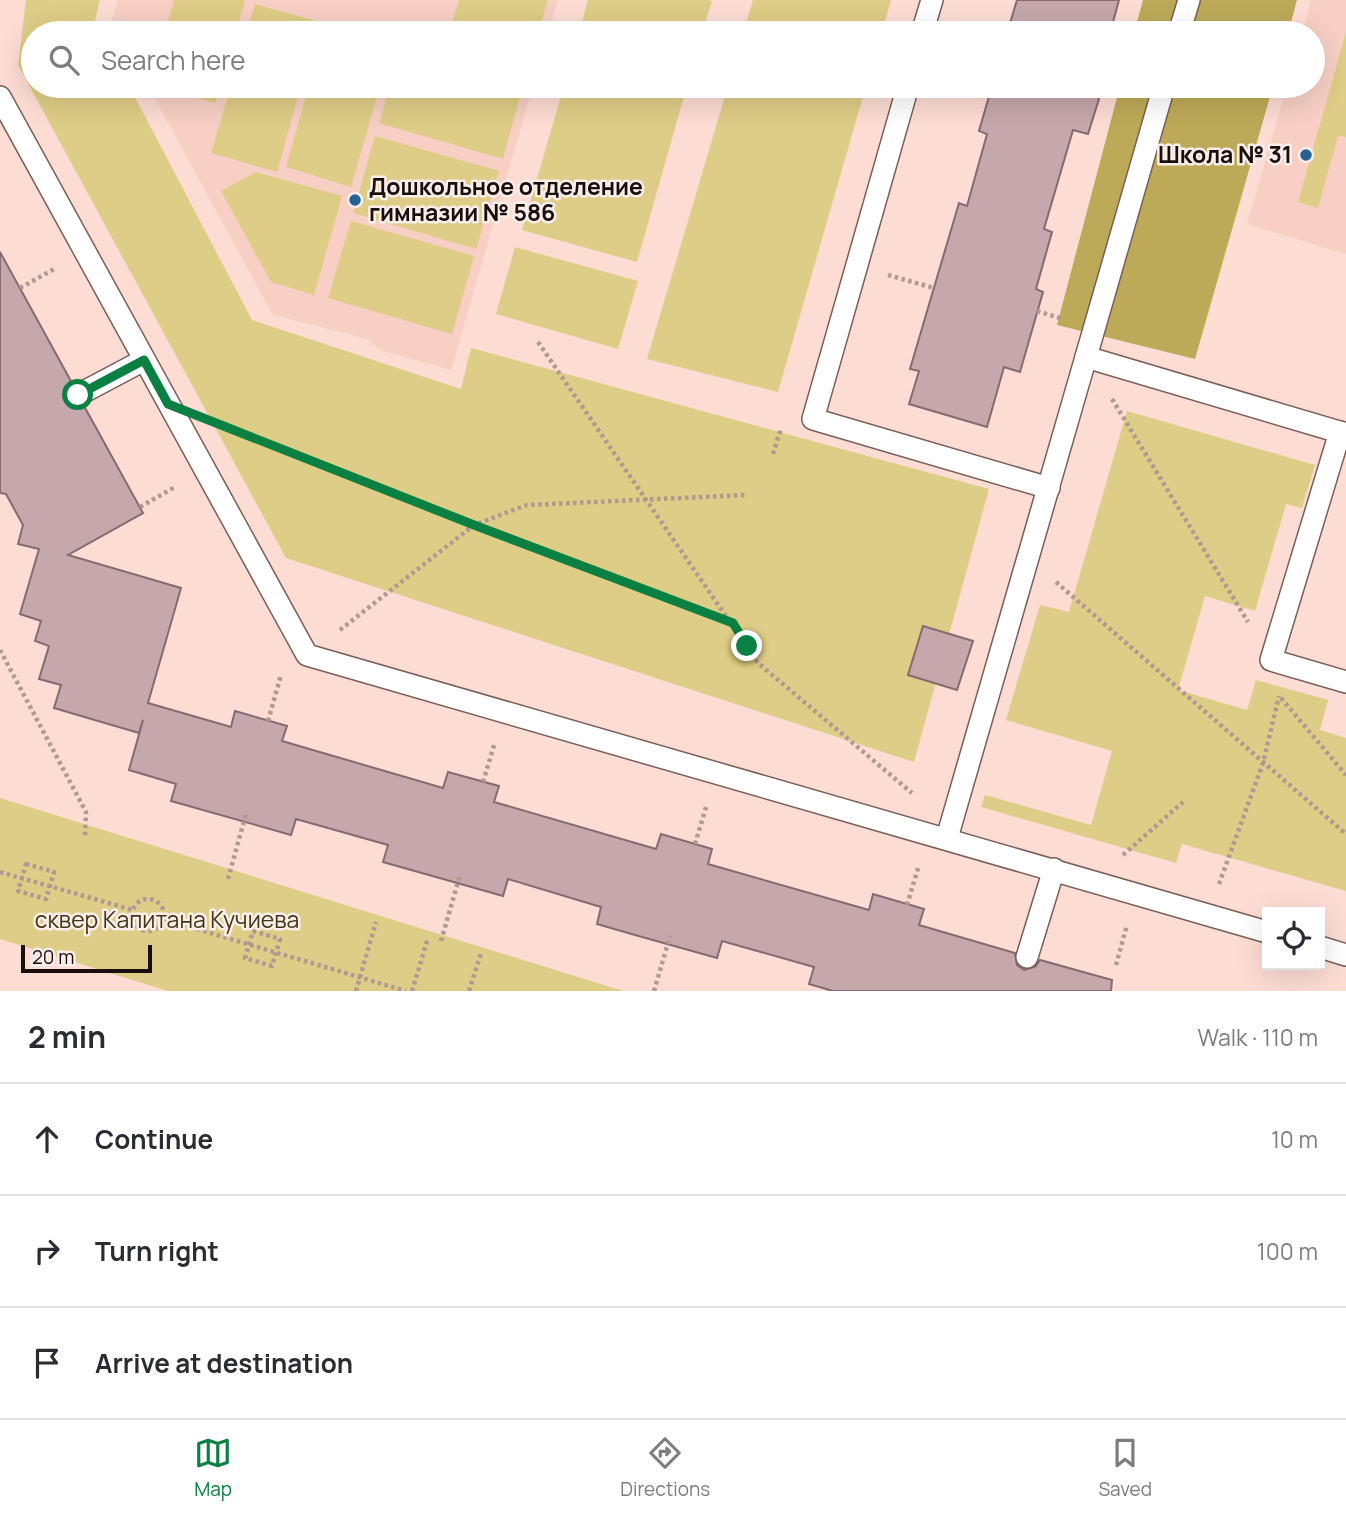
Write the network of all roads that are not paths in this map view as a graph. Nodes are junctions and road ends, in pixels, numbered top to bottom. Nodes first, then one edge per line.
1 (932, 0) edge
2 (1189, 0) edge
3 (926, 21) edge
4 (1183, 21) edge
5 (0, 97) edge
6 (905, 98) edge
7 (1161, 98) edge
8 (1086, 357) junction
9 (144, 360) junction
10 (78, 395) dead end
11 (1343, 433) edge
12 (1049, 488) junction
13 (1346, 682) edge
14 (949, 831) junction
15 (1054, 869) junction
16 (1262, 930) edge
17 (1325, 949) edge
18 (1346, 955) edge
19 (1027, 957) dead end

1 - 3 lane
2 - 4 lane
5 - 9 lane
6 - 12 lane
7 - 8 lane
8 - 11 lane
8 - 12 lane
9 - 10 lane
9 - 14 lane
11 - 13 lane
12 - 14 lane
14 - 15 lane
15 - 16 lane
15 - 19 lane
17 - 18 lane

